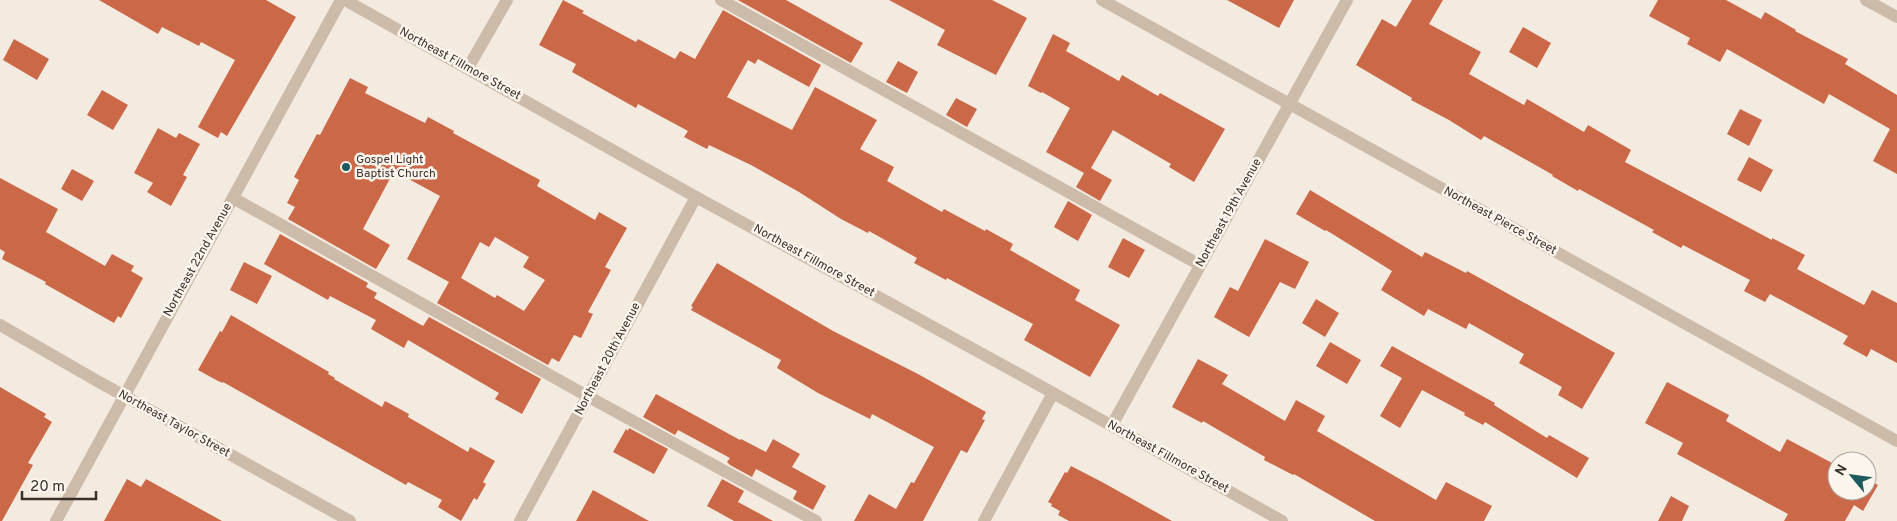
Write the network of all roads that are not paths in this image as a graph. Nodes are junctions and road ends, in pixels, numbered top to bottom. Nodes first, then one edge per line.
1 (341, 0) edge
2 (346, 0) edge
3 (507, 0) edge
4 (721, 0) edge
5 (1102, 0) edge
6 (1347, 0) edge
7 (1866, 0) edge
8 (1897, 17) edge
9 (468, 68) junction
10 (1290, 105) junction
11 (696, 197) junction
12 (233, 198) junction
13 (1200, 264) junction
14 (0, 325) edge
15 (1053, 393) junction
16 (124, 396) junction
17 (589, 397) junction
18 (1112, 426) junction
19 (1897, 442) edge
20 (56, 521) edge
21 (350, 521) edge
22 (520, 521) edge
23 (816, 521) edge
24 (984, 521) edge
25 (1282, 521) edge

1 - 12 street, Northeast 22nd Avenue
2 - 9 street, Northeast Fillmore Street
3 - 9 street
4 - 13 street
5 - 10 street, Northeast Pierce Street
6 - 10 street, Northeast 19th Avenue
7 - 8 street
9 - 11 street, Northeast Fillmore Street
10 - 13 street, Northeast 19th Avenue
10 - 19 street, Northeast Pierce Street
11 - 15 street, Northeast Fillmore Street
11 - 17 street, Northeast 20th Avenue
12 - 16 street, Northeast 22nd Avenue
12 - 17 street
13 - 18 street, Northeast 19th Avenue
14 - 16 street, Northeast Taylor Street
15 - 18 street, Northeast Fillmore Street
15 - 24 street
16 - 20 street, Northeast 22nd Avenue
16 - 21 street, Northeast Taylor Street
17 - 22 street, Northeast 20th Avenue
17 - 23 street
18 - 25 street, Northeast Fillmore Street

